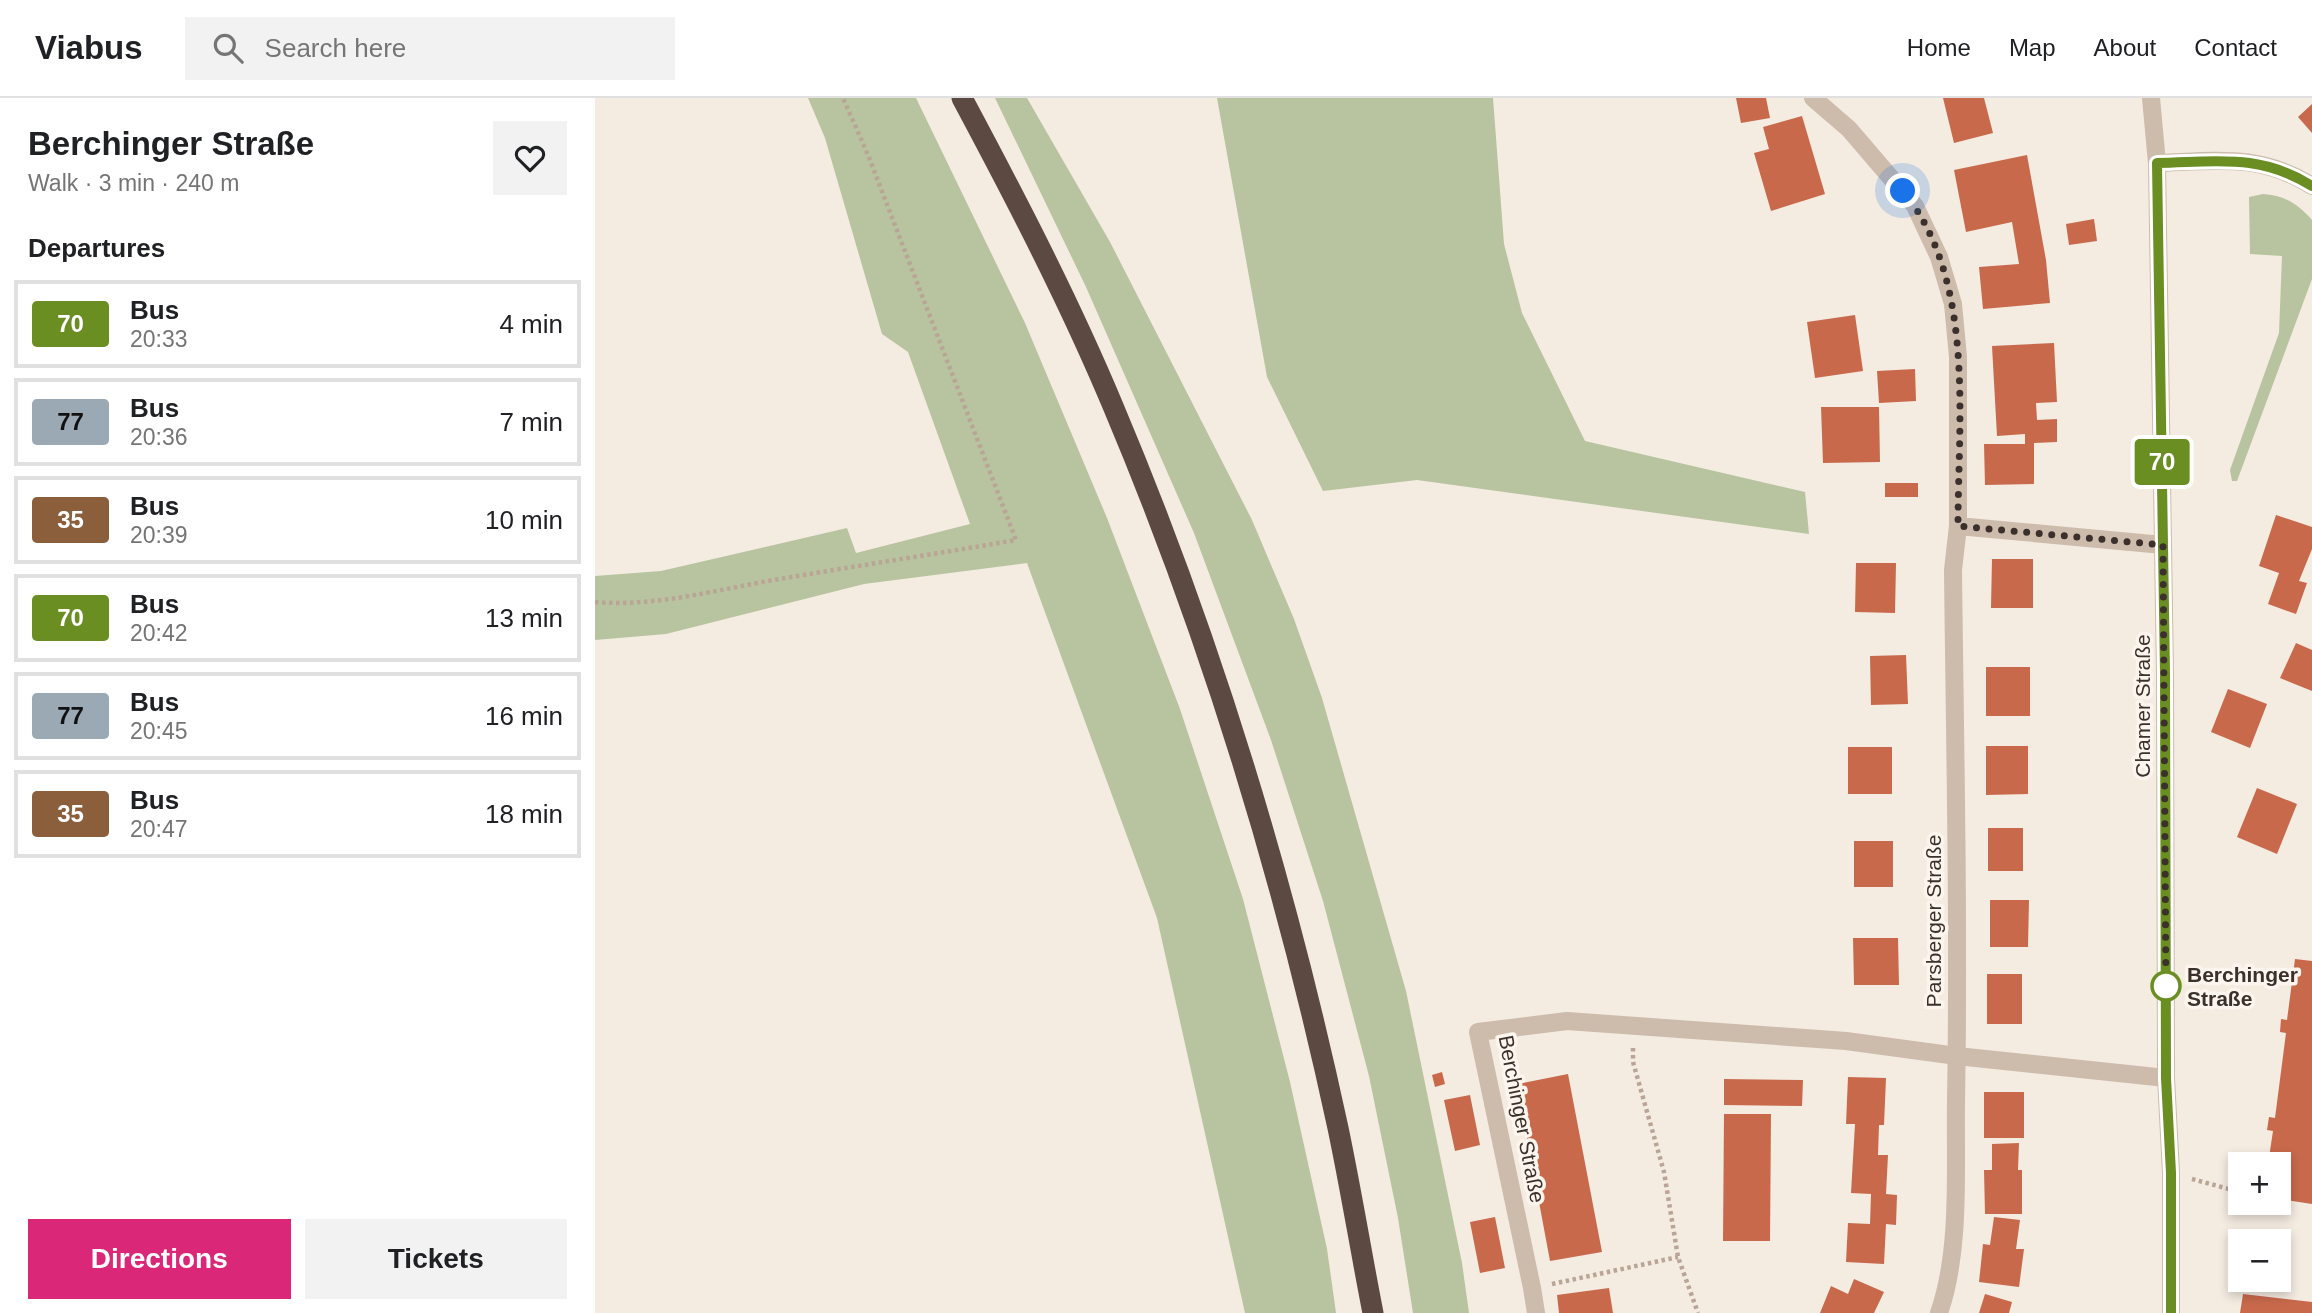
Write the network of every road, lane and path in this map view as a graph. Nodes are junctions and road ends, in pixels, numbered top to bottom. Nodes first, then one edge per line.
1 (843, 98) edge
2 (962, 98) edge
3 (1813, 98) edge
4 (2151, 98) edge
5 (2157, 163) junction
6 (2312, 186) edge
7 (1958, 526) junction
8 (2163, 545) junction
9 (595, 602) edge
10 (1634, 1026) junction
11 (1957, 1056) junction
12 (2166, 1078) junction
13 (2171, 1173) junction
14 (2228, 1189) edge
15 (1678, 1257) junction
16 (1532, 1288) junction
17 (1373, 1313) edge
18 (1536, 1313) edge
19 (1698, 1313) edge
20 (1938, 1313) edge
21 (2171, 1313) edge

1 - 9 path
2 - 17 highway
3 - 7 street, Parsberger Straße
4 - 5 street, Chamer Straße
5 - 6 street
5 - 8 street, Chamer Straße
7 - 8 street
7 - 11 street, Parsberger Straße
8 - 12 street, Chamer Straße
10 - 11 street, Berchinger Straße
10 - 15 path
10 - 16 street, Berchinger Straße
11 - 12 street, Berchinger Straße
11 - 20 street, Parsberger Straße
12 - 13 street, Chamer Straße
13 - 14 path
13 - 21 street, Chamer Straße
15 - 16 path
15 - 19 path
16 - 18 street, Berchinger Straße

